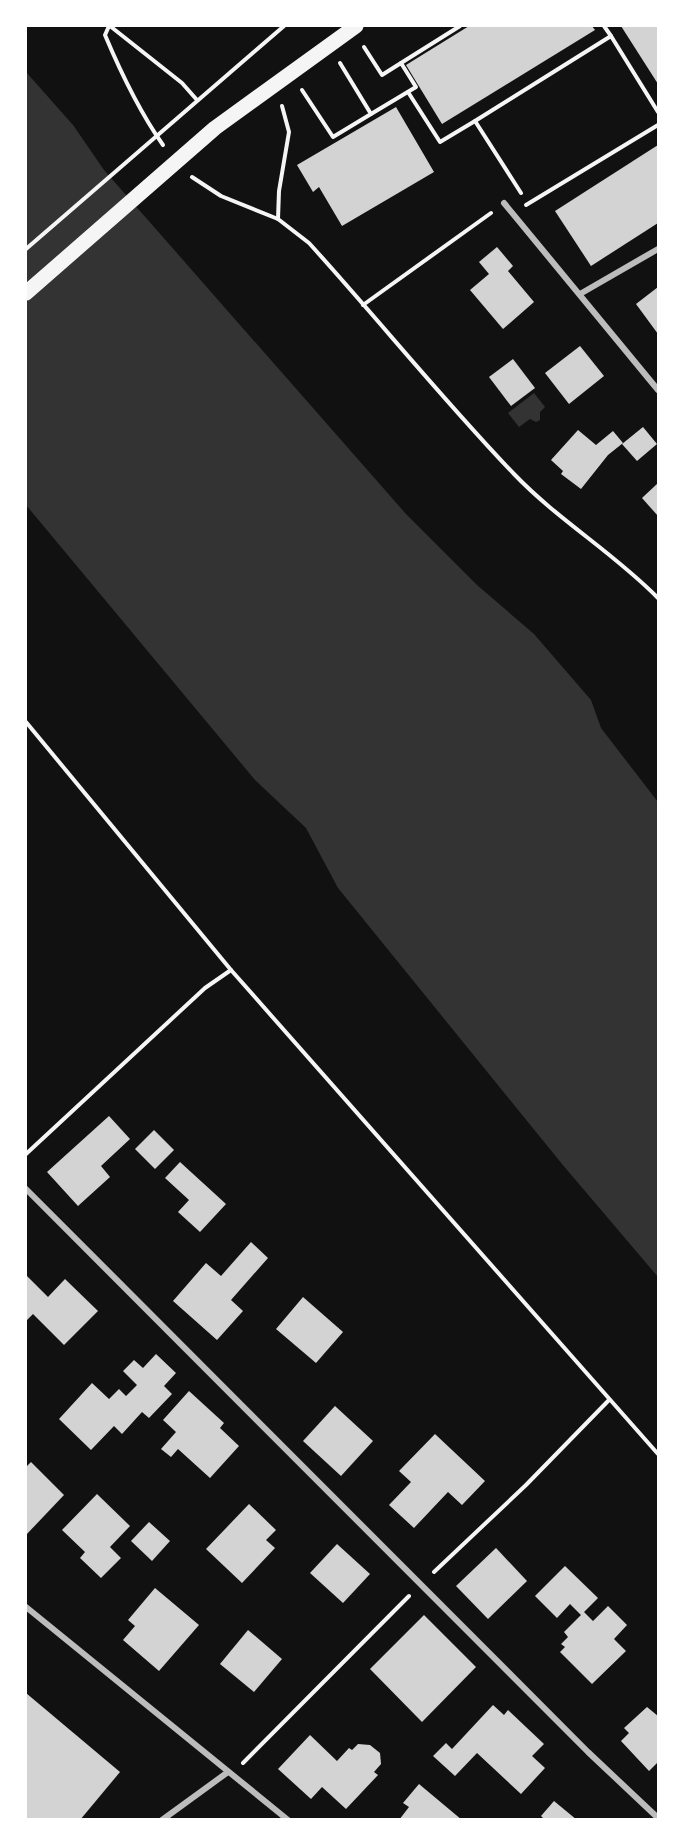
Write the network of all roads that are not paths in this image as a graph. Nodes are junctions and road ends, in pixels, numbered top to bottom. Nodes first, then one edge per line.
1 (354, 27) edge
2 (504, 203) road end
3 (658, 249) edge
4 (26, 293) edge
5 (580, 294) junction
6 (658, 390) edge
7 (26, 1189) edge
8 (26, 1607) edge
9 (228, 1772) junction
10 (658, 1818) edge
11 (162, 1820) edge
12 (288, 1820) edge

1 - 4 main road
2 - 5 street
3 - 5 street
5 - 6 street
7 - 10 street
8 - 9 street
9 - 11 street
9 - 12 street

